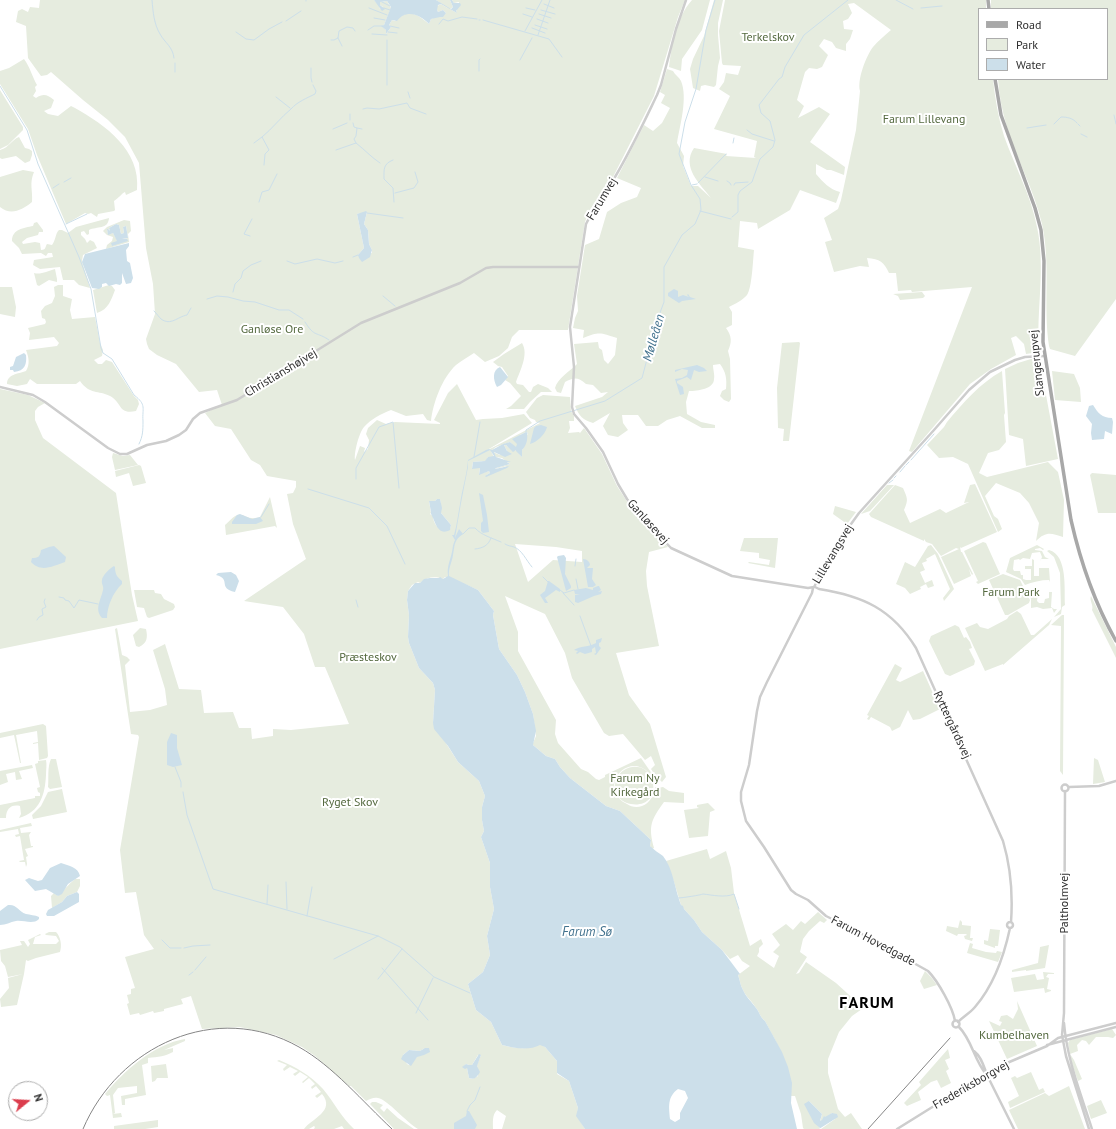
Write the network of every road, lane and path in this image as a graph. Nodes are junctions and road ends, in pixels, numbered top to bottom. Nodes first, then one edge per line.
1 (686, 0) edge
2 (995, 80) edge
3 (579, 267) junction
4 (1045, 356) junction
5 (0, 387) edge
6 (573, 411) joint
7 (814, 587) junction
8 (1116, 641) edge
9 (1116, 781) edge
10 (742, 785) joint
11 (1069, 787) junction
12 (1065, 791) junction
13 (957, 1021) junction
14 (1116, 1023) edge
15 (959, 1027) junction
16 (1116, 1027) edge
17 (1064, 1036) junction
18 (1064, 1040) junction
19 (1047, 1046) junction
20 (987, 1074) junction
21 (897, 1129) edge
22 (1014, 1129) edge
23 (1089, 1129) edge
24 (1092, 1129) edge

1 - 3 street, Farumvej
2 - 4 main road, Slangerupvej
3 - 5 street, Christianshøjvej
3 - 6 street, Farumvej
4 - 7 street, Lillevangsvej
4 - 8 main road, Slangerupvej
6 - 7 street, Ganløsevej
7 - 10 street, Lillevangsvej
7 - 13 street, Ryttergårdsvej
9 - 11 street
10 - 13 street, Farum Hovedgade
11 - 12 street
11 - 12 street
12 - 17 street, Paltholmvej
13 - 15 street
13 - 15 street
14 - 17 street, Frederiksborgvej
15 - 20 street
16 - 18 street, Frederiksborgvej
17 - 18 street, Paltholmvej
17 - 19 street, Frederiksborgvej
18 - 19 street, Frederiksborgvej
18 - 23 street, Paltholmvej
18 - 24 street, Paltholmvej
19 - 20 street, Frederiksborgvej
20 - 21 street, Frederiksborgvej
20 - 22 street

